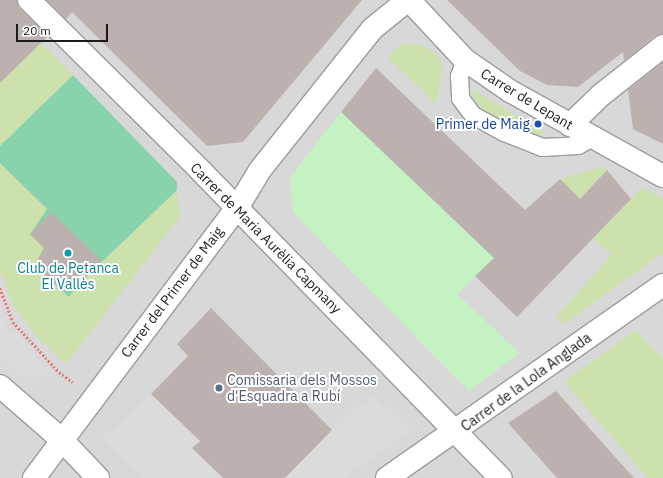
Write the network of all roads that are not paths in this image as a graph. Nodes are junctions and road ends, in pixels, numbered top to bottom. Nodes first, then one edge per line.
1 (29, 0) edge
2 (408, 0) edge
3 (663, 46) edge
4 (464, 60) junction
5 (570, 125) junction
6 (592, 137) junction
7 (663, 176) edge
8 (237, 208) junction
9 (663, 285) edge
10 (0, 386) edge
11 (457, 432) junction
12 (61, 439) junction
13 (34, 478) edge
14 (98, 478) edge
15 (387, 478) edge
16 (501, 478) edge

1 - 8 street, Carrer de Maria Aurèlia Capmany
2 - 4 street, Carrer de Lepant
2 - 8 street, Carrer del Primer de Maig
3 - 5 street
4 - 5 street, Carrer de Lepant
4 - 6 lane
5 - 6 street, Carrer de Lepant
6 - 7 street, Carrer de Lepant
8 - 11 street, Carrer de Maria Aurèlia Capmany
8 - 12 street, Carrer del Primer de Maig
9 - 11 street, Carrer de la Lola Anglada
10 - 12 street
11 - 15 street, Carrer de la Lola Anglada
11 - 16 street, Carrer de Maria Aurèlia Capmany
12 - 13 street, Carrer del Primer de Maig
12 - 14 street

